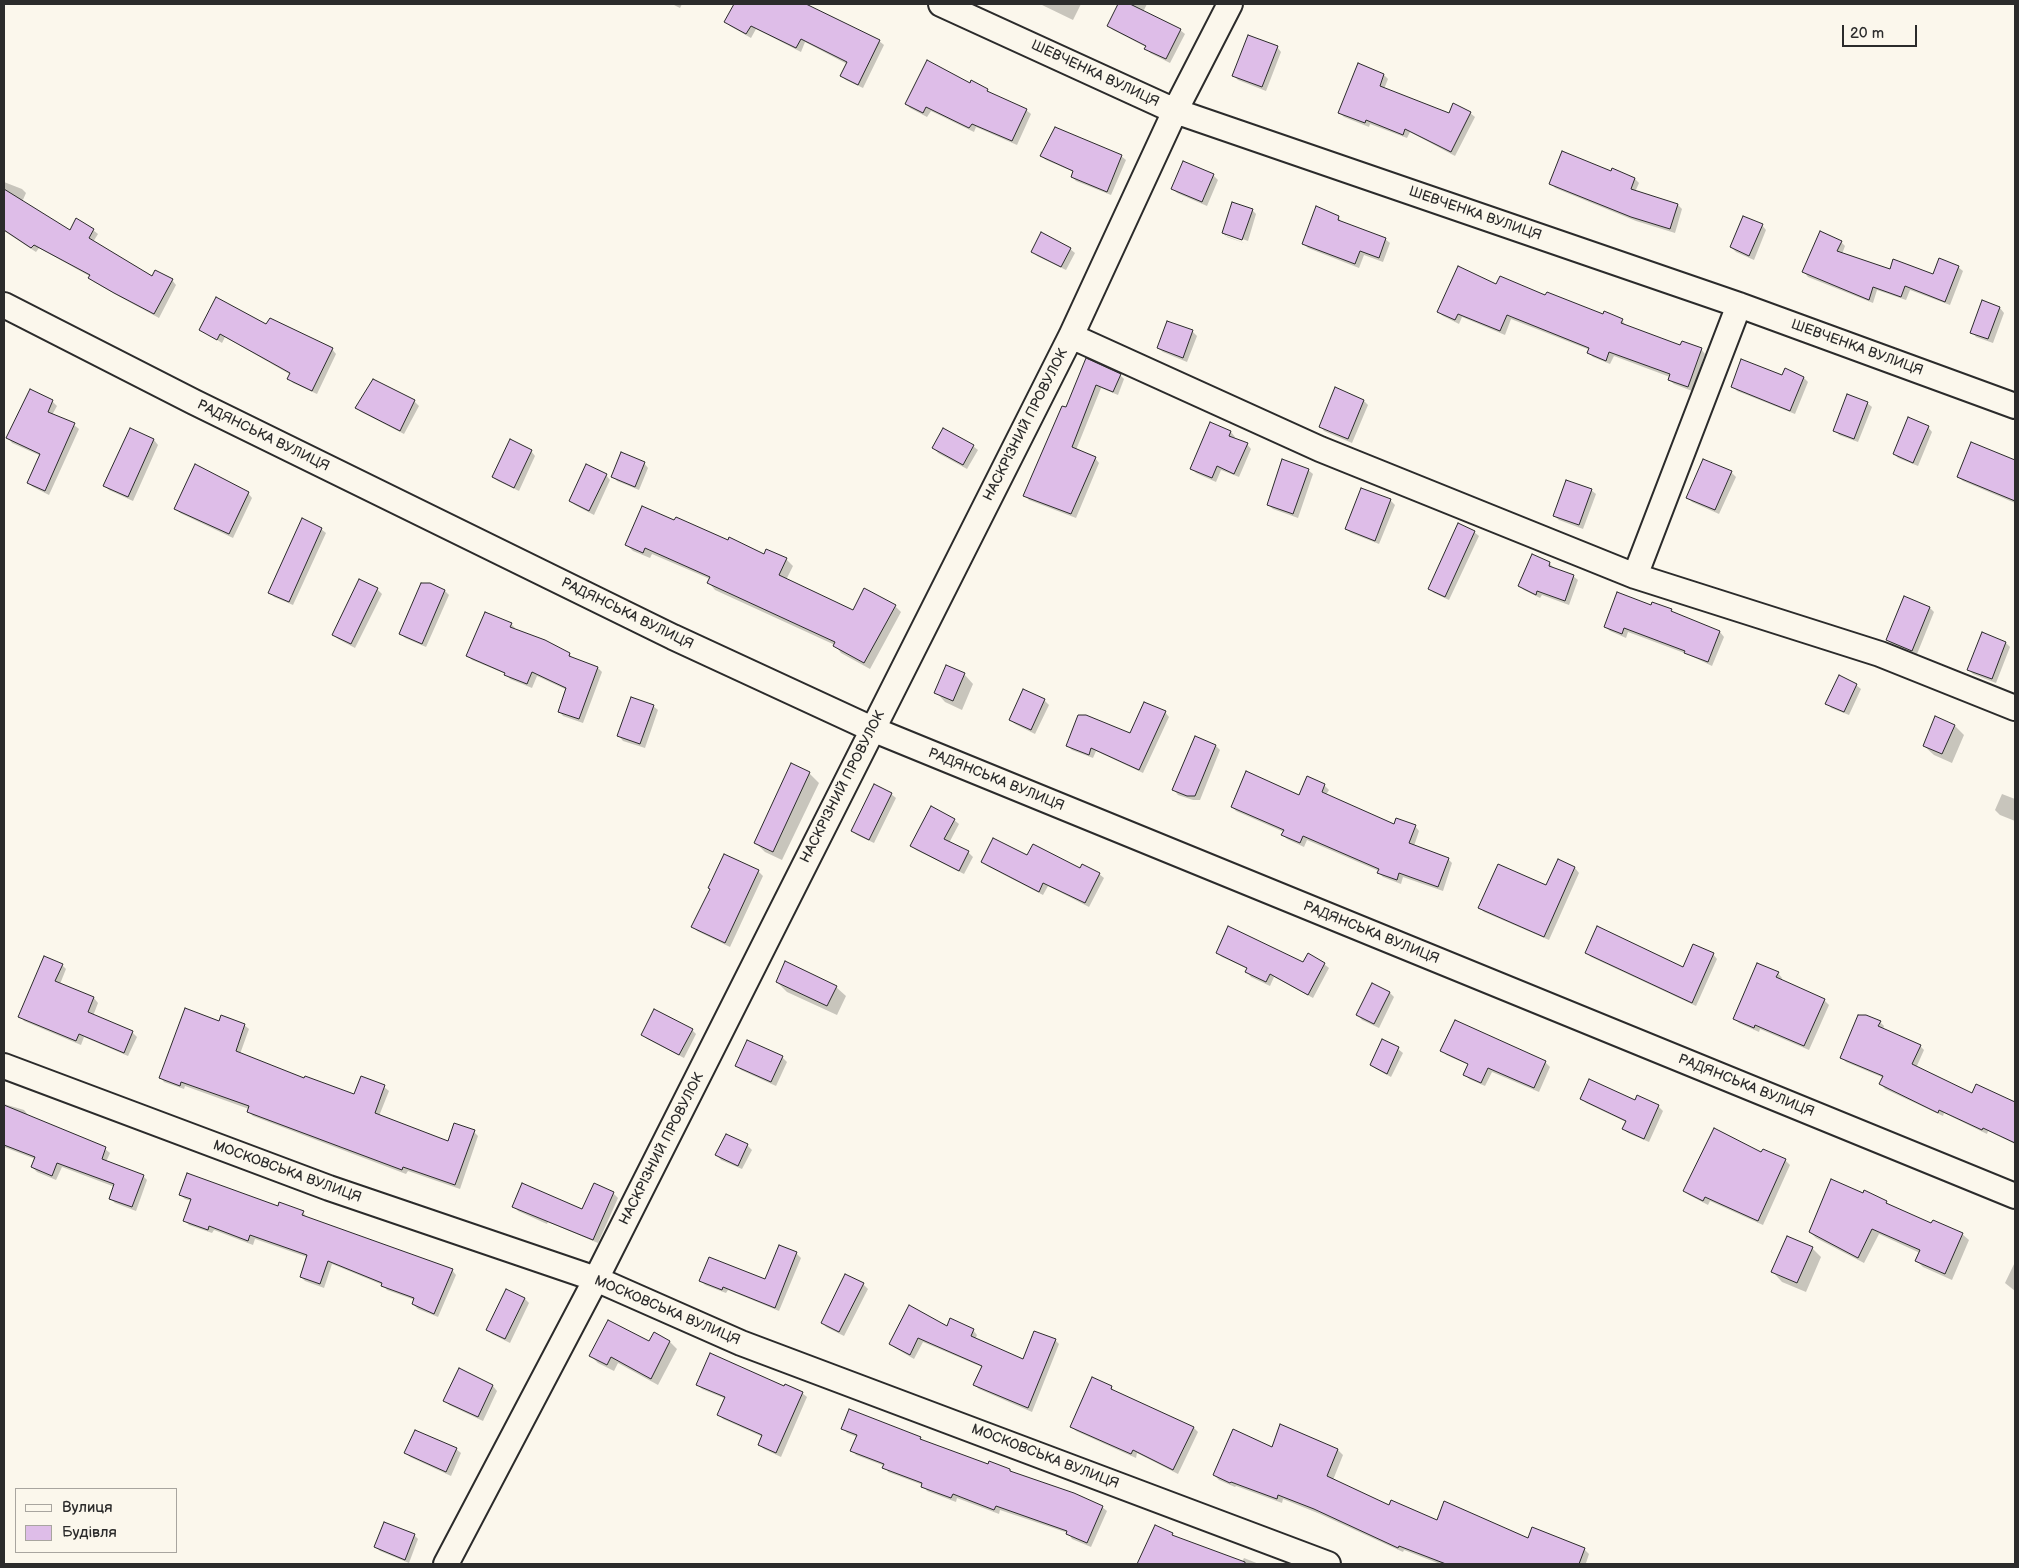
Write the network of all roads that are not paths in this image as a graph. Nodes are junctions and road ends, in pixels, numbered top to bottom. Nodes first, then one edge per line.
1 (941, 4) edge
2 (1230, 4) edge
3 (1175, 111) junction
4 (4, 305) edge
5 (1739, 305) junction
6 (1071, 336) junction
7 (2015, 406) edge
8 (1635, 576) junction
9 (2015, 708) edge
10 (872, 729) junction
11 (4, 1066) edge
12 (2015, 1196) edge
13 (596, 1280) junction
14 (446, 1564) edge
15 (1328, 1564) edge

1 - 3 street, ШЕВЧЕНКА ВУЛИЦЯ
2 - 3 street, НАСКРІЗНИЙ ПРОВУЛОК
3 - 5 street, ШЕВЧЕНКА ВУЛИЦЯ
3 - 6 street, НАСКРІЗНИЙ ПРОВУЛОК
4 - 10 street, РАДЯНСЬКА ВУЛИЦЯ
5 - 7 street, ШЕВЧЕНКА ВУЛИЦЯ
5 - 8 street
6 - 8 street
6 - 10 street, НАСКРІЗНИЙ ПРОВУЛОК
8 - 9 street
10 - 12 street, РАДЯНСЬКА ВУЛИЦЯ
10 - 13 street, НАСКРІЗНИЙ ПРОВУЛОК
11 - 13 street, МОСКОВСЬКА ВУЛИЦЯ
13 - 14 street, НАСКРІЗНИЙ ПРОВУЛОК
13 - 15 street, МОСКОВСЬКА ВУЛИЦЯ

